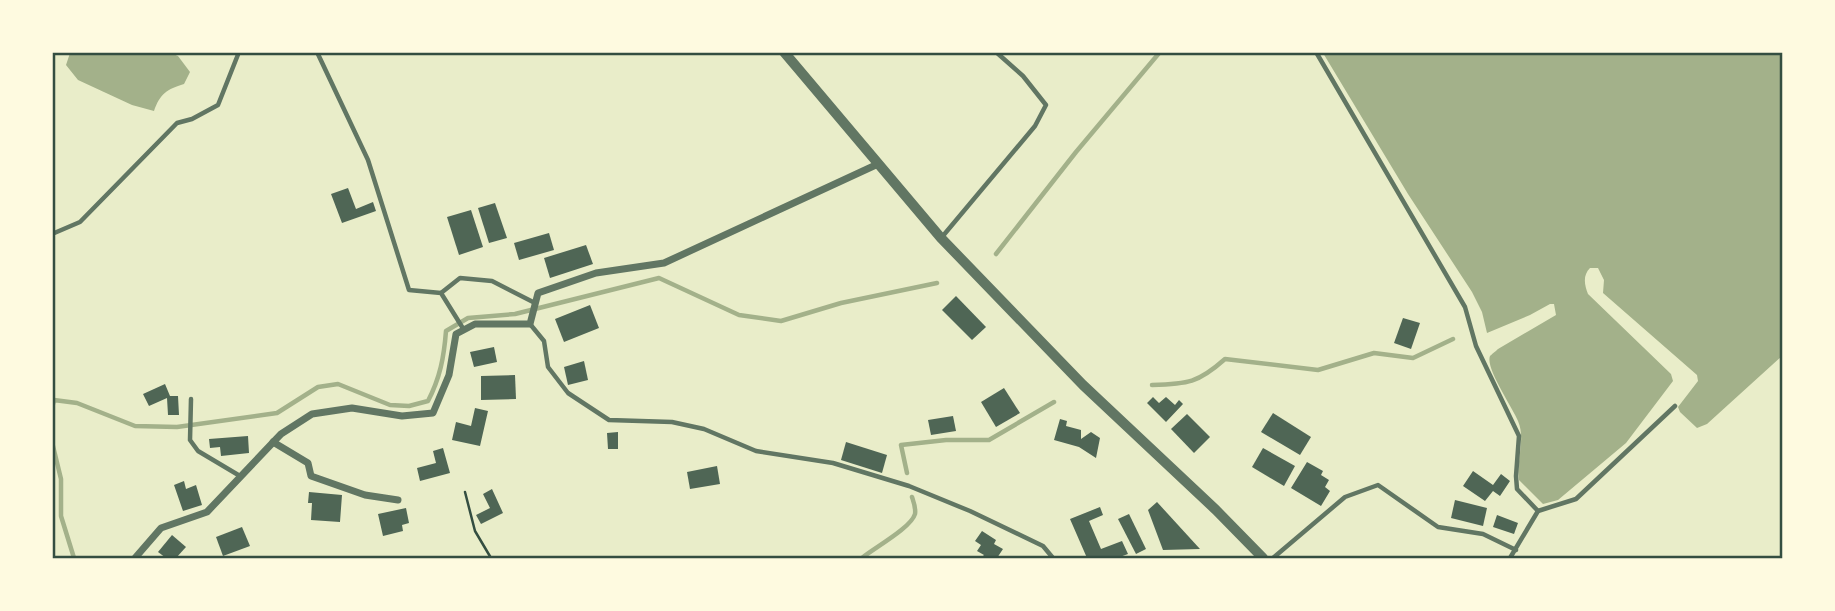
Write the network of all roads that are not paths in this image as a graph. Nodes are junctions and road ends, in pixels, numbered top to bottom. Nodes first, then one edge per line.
1 (239, 52) edge
2 (317, 52) edge
3 (785, 52) edge
4 (996, 52) edge
5 (1317, 52) edge
6 (878, 164) junction
7 (52, 234) edge
8 (941, 238) junction
9 (441, 293) junction
10 (535, 303) junction
11 (530, 324) junction
12 (464, 330) junction
13 (191, 400) dead end
14 (1675, 406) dead end
15 (273, 442) junction
16 (241, 477) junction
17 (398, 500) dead end
18 (1538, 512) junction
19 (1516, 550) junction
20 (135, 558) edge
21 (1053, 558) edge
22 (1263, 558) edge
23 (1273, 558) edge
24 (1510, 558) edge

1 - 7 lane
2 - 9 lane
3 - 6 street
4 - 8 lane
5 - 18 lane
6 - 8 street
6 - 10 street
8 - 22 street
9 - 10 lane
9 - 12 lane
10 - 11 street
11 - 12 street
11 - 21 lane
12 - 15 street
13 - 16 lane
14 - 18 lane
15 - 16 street
15 - 17 street
16 - 20 street
18 - 19 lane
19 - 23 lane
19 - 24 lane

